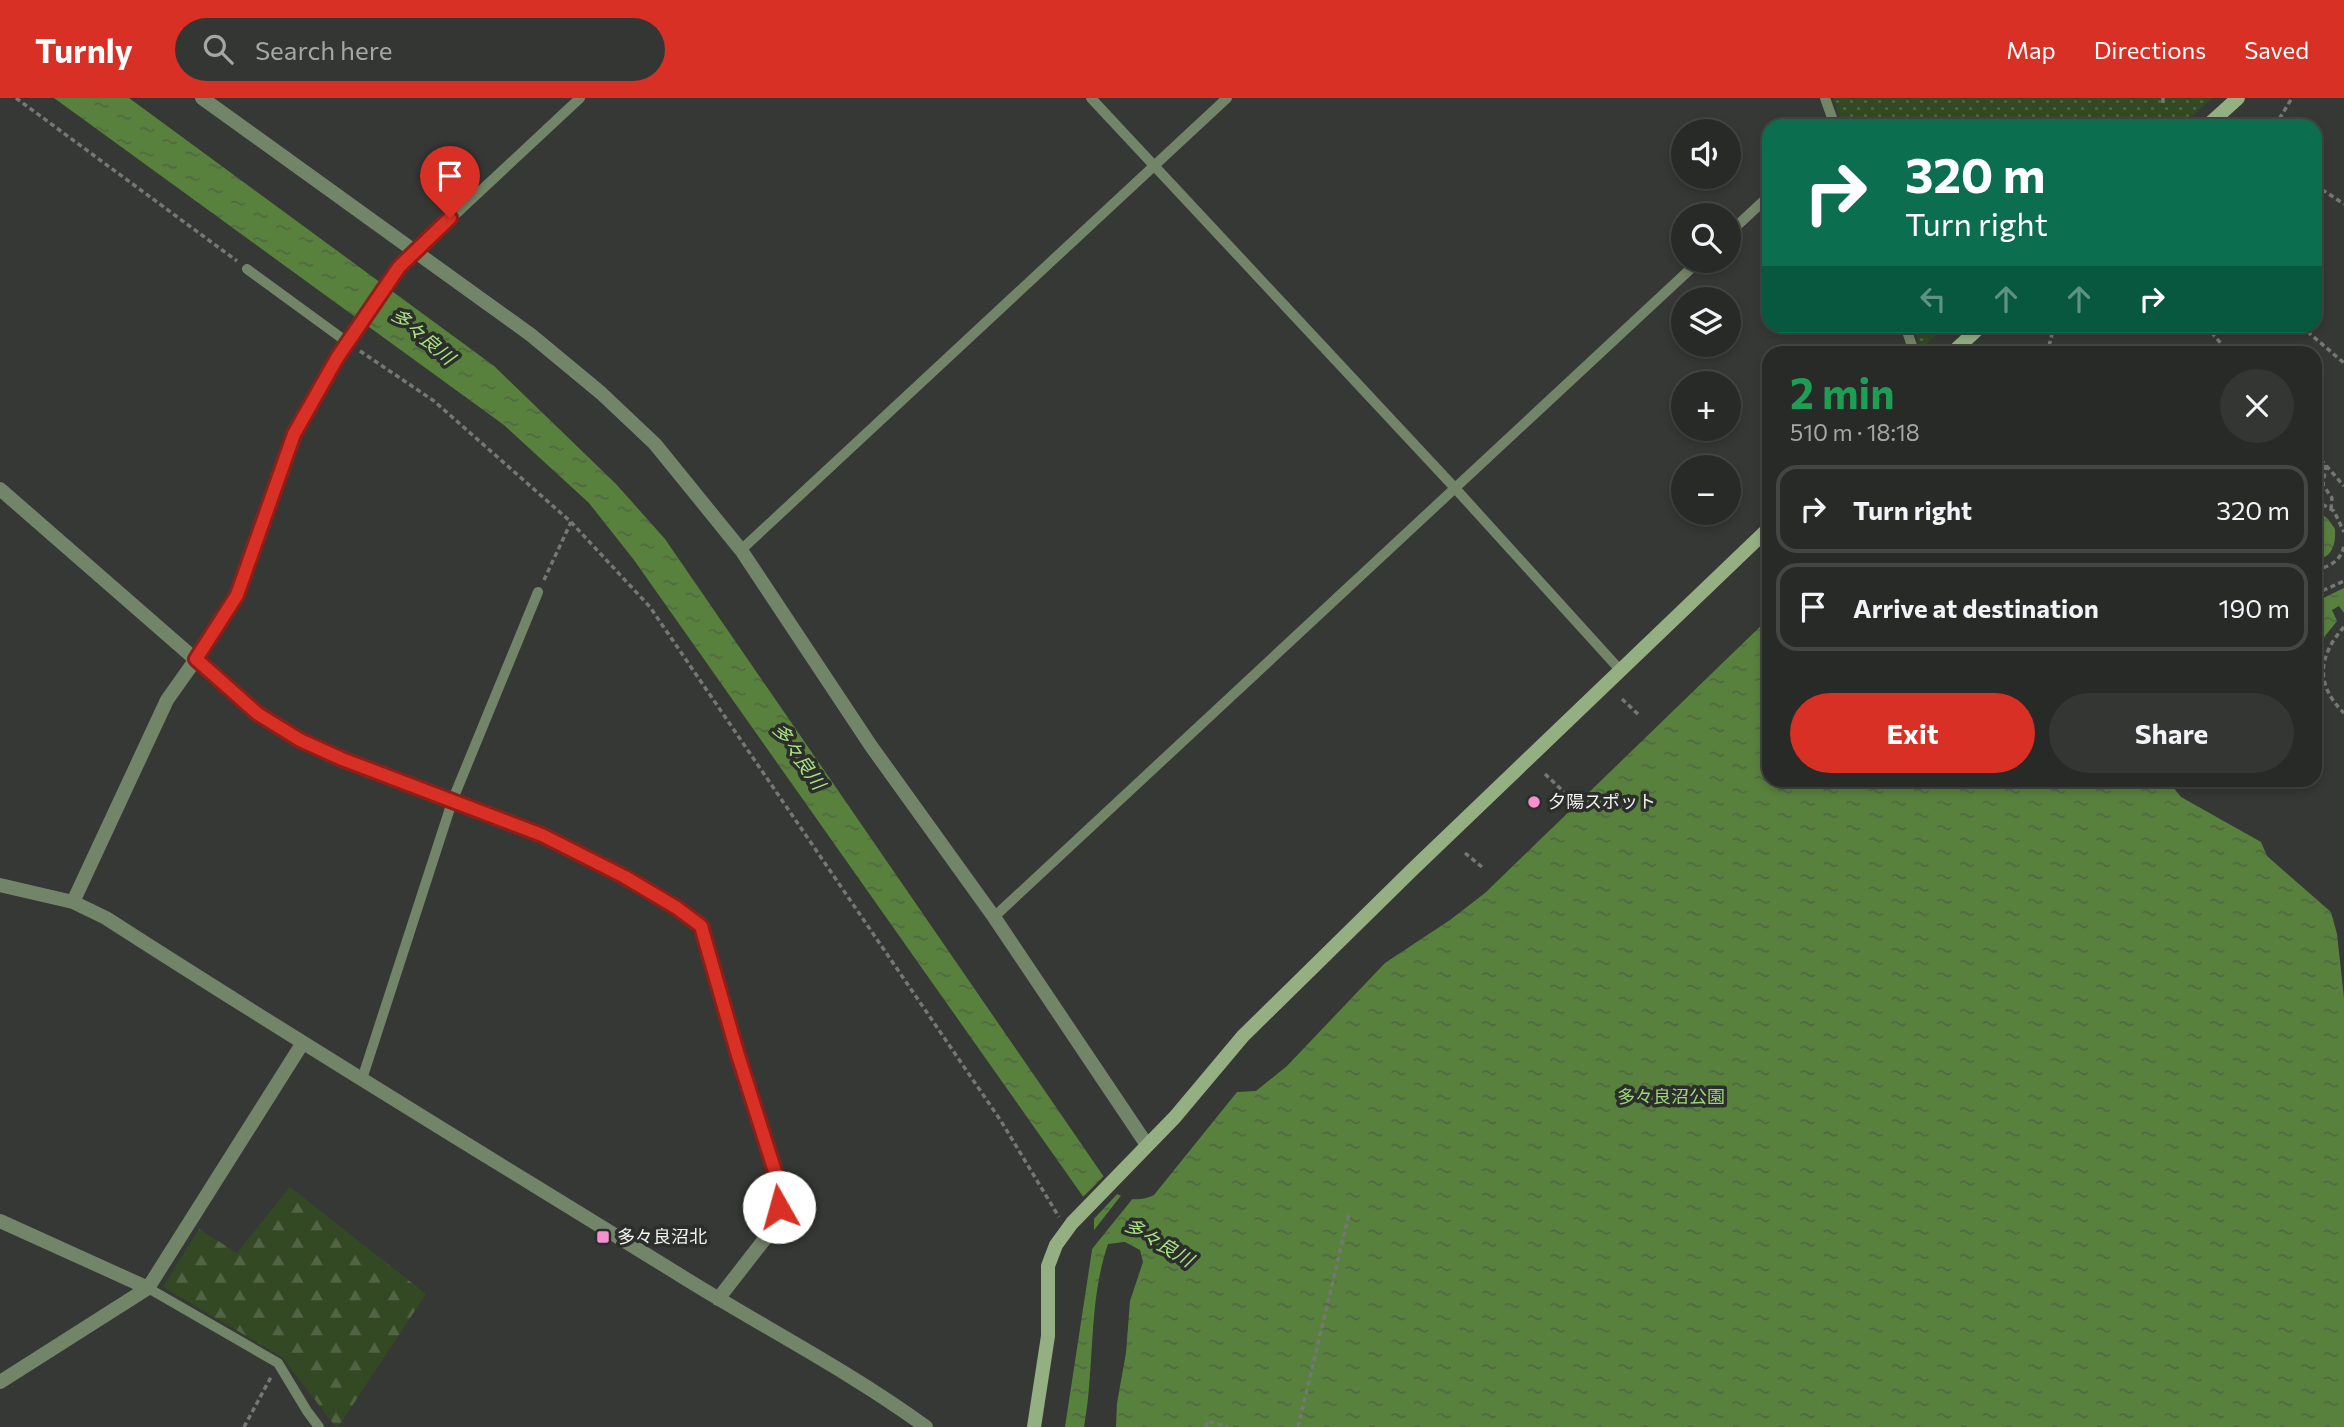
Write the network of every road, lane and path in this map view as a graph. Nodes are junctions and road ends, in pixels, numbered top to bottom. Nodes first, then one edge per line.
1 (16, 98) edge
2 (202, 98) edge
3 (580, 98) edge
4 (1091, 98) edge
5 (1227, 98) edge
6 (1825, 98) edge
7 (2163, 98) edge
8 (2238, 98) edge
9 (2292, 98) edge
10 (2163, 105) dead end
11 (1832, 119) edge
12 (2215, 119) edge
13 (2279, 119) edge
14 (1154, 166) junction
15 (2322, 190) edge
16 (1762, 202) edge
17 (2344, 204) edge
18 (1741, 222) edge
19 (413, 252) junction
20 (399, 267) joint
21 (247, 269) joint
22 (1686, 273) edge
23 (1974, 333) edge
24 (2309, 333) edge
25 (351, 337) junction
26 (1960, 346) edge
27 (2344, 363) edge
28 (2322, 461) edge
29 (2326, 465) junction
30 (2344, 486) edge
31 (1454, 487) junction
32 (0, 489) edge
33 (2322, 504) edge
34 (2331, 509) junction
35 (571, 522) junction
36 (2344, 532) edge
37 (1762, 535) edge
38 (2344, 545) edge
39 (741, 550) junction
40 (2322, 568) edge
41 (2344, 581) edge
42 (2322, 591) edge
43 (538, 592) joint
44 (2344, 627) edge
45 (196, 659) junction
46 (2323, 669) joint
47 (1621, 671) junction
48 (1622, 699) dead end
49 (2344, 713) edge
50 (1640, 716) dead end
51 (1545, 774) dead end
52 (1564, 792) dead end
53 (453, 800) junction
54 (1465, 853) dead end
55 (1482, 867) dead end
56 (0, 885) edge
57 (73, 901) junction
58 (994, 917) junction
59 (302, 1044) junction
60 (362, 1079) junction
61 (1147, 1145) junction
62 (1349, 1214) dead end
63 (0, 1221) edge
64 (1070, 1227) junction
65 (148, 1288) junction
66 (719, 1300) junction
67 (278, 1363) junction
68 (0, 1382) edge
69 (244, 1427) edge
70 (319, 1427) edge
71 (926, 1427) edge
72 (1034, 1427) edge
73 (1206, 1427) edge
74 (1228, 1427) edge
75 (1297, 1427) edge

1 - 21 path
2 - 19 street
3 - 19 lane
4 - 14 lane
5 - 14 lane
6 - 11 lane
7 - 10 path
8 - 12 street
9 - 13 path
14 - 31 lane
14 - 39 lane
15 - 17 path
16 - 18 lane
19 - 20 lane
19 - 39 street
20 - 25 street
21 - 25 lane
22 - 31 lane
23 - 26 street
24 - 27 path
25 - 35 path
25 - 45 street
28 - 29 path
29 - 30 path
29 - 34 path
31 - 47 lane
31 - 58 lane
32 - 45 street
33 - 34 path
34 - 36 path
35 - 43 path
35 - 64 path
37 - 47 street
38 - 40 path
39 - 58 street
41 - 42 path
43 - 53 lane
44 - 46 path
45 - 53 street
45 - 57 street
46 - 49 path
47 - 61 street
48 - 50 path
51 - 52 path
53 - 60 lane
53 - 66 street
54 - 55 path
56 - 57 street
57 - 59 street
58 - 61 street
59 - 60 street
59 - 65 street
60 - 66 street
61 - 64 street
62 - 75 path
63 - 65 street
64 - 72 street
65 - 67 lane
65 - 68 street
66 - 71 street
67 - 69 path
67 - 70 lane
73 - 74 path

